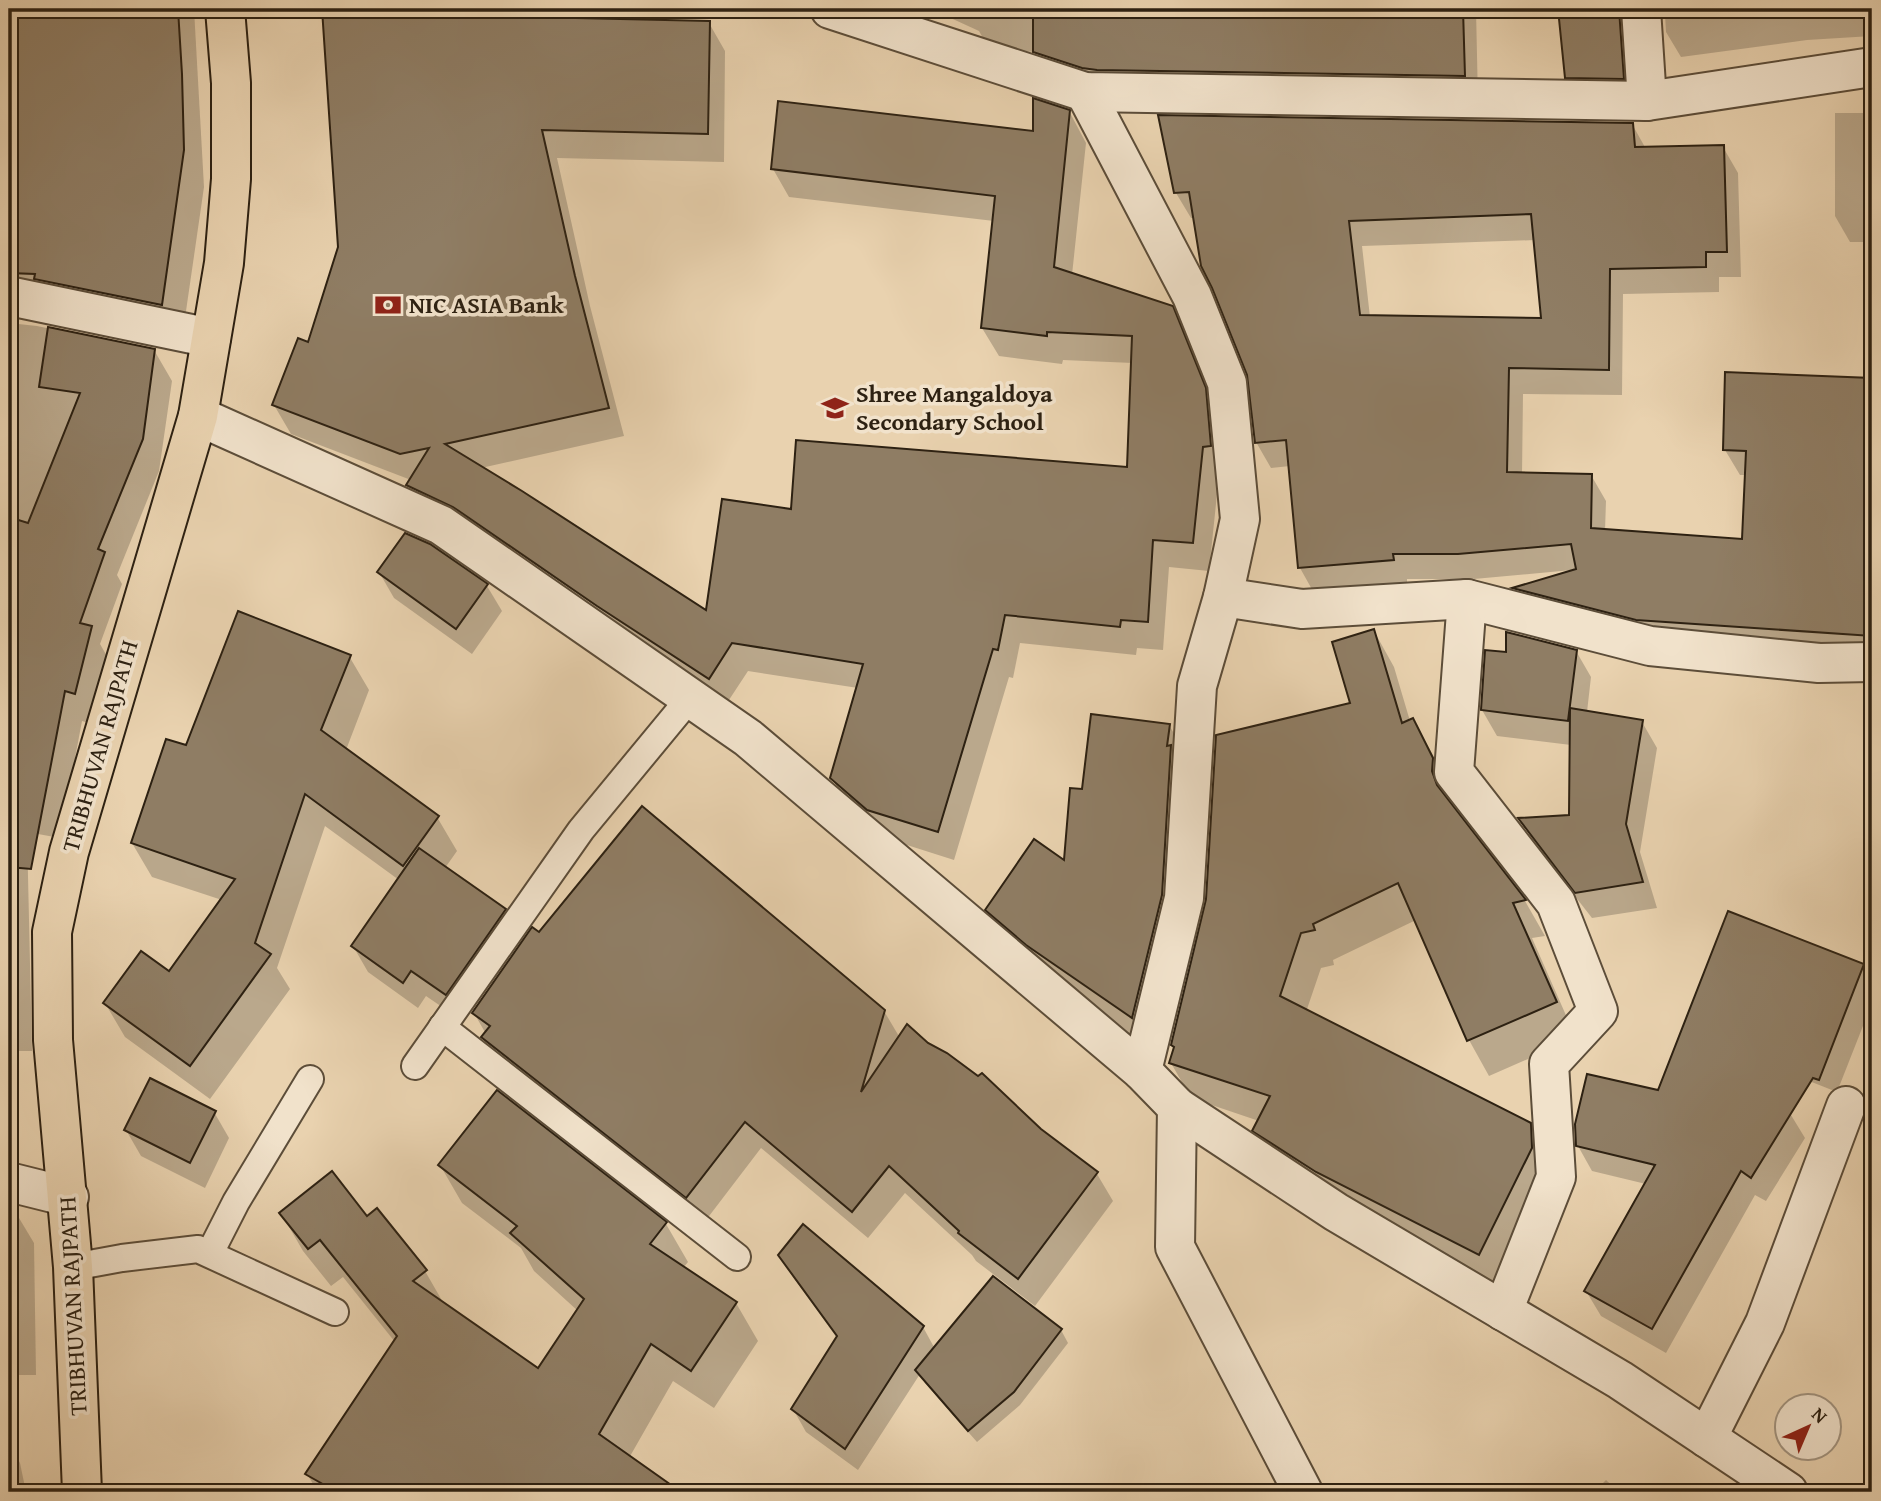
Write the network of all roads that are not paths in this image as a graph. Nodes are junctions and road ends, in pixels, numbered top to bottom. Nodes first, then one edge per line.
1 (225, 9) edge
2 (830, 9) edge
3 (1641, 9) edge
4 (1872, 67) edge
5 (1085, 92) junction
6 (1647, 101) junction
7 (9, 296) edge
8 (211, 338) junction
9 (198, 416) junction
10 (1223, 597) junction
11 (1466, 599) junction
12 (1872, 663) edge
13 (690, 698) junction
14 (442, 1027) junction
15 (415, 1066) dead end
16 (1142, 1071) junction
17 (310, 1079) dead end
18 (1846, 1106) dead end
19 (1177, 1107) junction
20 (9, 1182) edge
21 (69, 1197) junction
22 (210, 1253) junction
23 (737, 1257) dead end
24 (73, 1267) junction
25 (1503, 1311) junction
26 (335, 1312) dead end
27 (1707, 1438) junction
28 (82, 1492) edge
29 (1303, 1492) edge
30 (1788, 1492) edge

1 - 8 highway, TRIBHUVAN RAJPATH
2 - 5 street
3 - 6 street
4 - 6 street
5 - 6 street
5 - 10 street
7 - 8 street
8 - 9 highway, TRIBHUVAN RAJPATH
9 - 13 street
9 - 21 highway, TRIBHUVAN RAJPATH
10 - 11 street
10 - 16 street
11 - 12 street
11 - 25 street
13 - 14 lane
13 - 16 street
14 - 15 lane
14 - 23 lane
16 - 19 street
17 - 22 lane
18 - 27 street
19 - 25 street
19 - 29 street
20 - 21 street
21 - 24 highway, TRIBHUVAN RAJPATH
22 - 24 lane
22 - 26 lane
24 - 28 highway, TRIBHUVAN RAJPATH
25 - 27 street
27 - 30 street

